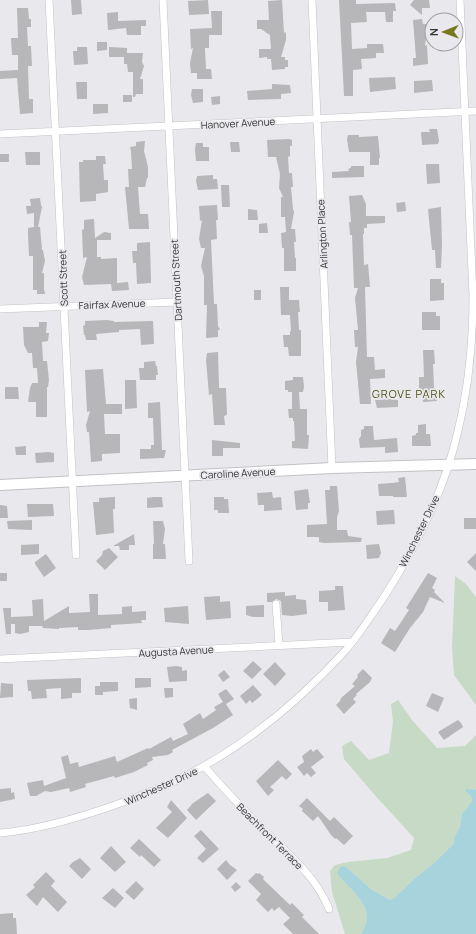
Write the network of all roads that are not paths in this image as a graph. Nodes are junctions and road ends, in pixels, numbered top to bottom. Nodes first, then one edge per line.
1 (49, 0) edge
2 (163, 0) edge
3 (312, 0) edge
4 (460, 0) edge
5 (466, 112) junction
6 (476, 112) edge
7 (317, 119) junction
8 (168, 127) junction
9 (56, 132) junction
10 (0, 134) edge
11 (177, 302) junction
12 (64, 306) junction
13 (0, 309) edge
14 (449, 464) junction
15 (476, 464) edge
16 (332, 468) junction
17 (185, 475) junction
18 (72, 482) junction
19 (0, 485) edge
20 (76, 555) dead end
21 (189, 561) dead end
22 (276, 604) dead end
23 (352, 642) junction
24 (279, 645) junction
25 (0, 658) edge
26 (204, 766) junction
27 (0, 833) edge
28 (329, 909) dead end

1 - 9 street, Scott Street
2 - 8 street, Dartmouth Street
3 - 7 street, Arlington Place
4 - 5 street, Winchester Drive
5 - 6 street, Hanover Avenue
5 - 7 street, Hanover Avenue
5 - 14 street, Winchester Drive
7 - 8 street, Hanover Avenue
7 - 16 street, Arlington Place
8 - 9 street, Hanover Avenue
8 - 11 street, Dartmouth Street
9 - 10 street, Hanover Avenue
9 - 12 street, Scott Street
11 - 12 street, Fairfax Avenue
11 - 17 street, Dartmouth Street
12 - 13 street, Fairfax Avenue
12 - 18 street, Scott Street
14 - 15 street, Caroline Avenue
14 - 16 street, Caroline Avenue
14 - 23 street, Winchester Drive
16 - 17 street, Caroline Avenue
17 - 18 street, Caroline Avenue
17 - 21 street, Dartmouth Street
18 - 19 street, Caroline Avenue
18 - 20 street, Scott Street
22 - 24 street
23 - 24 street, Augusta Avenue
23 - 26 street, Winchester Drive
24 - 25 street, Augusta Avenue
26 - 27 street, Winchester Drive
26 - 28 street, Beachfront Terrace

